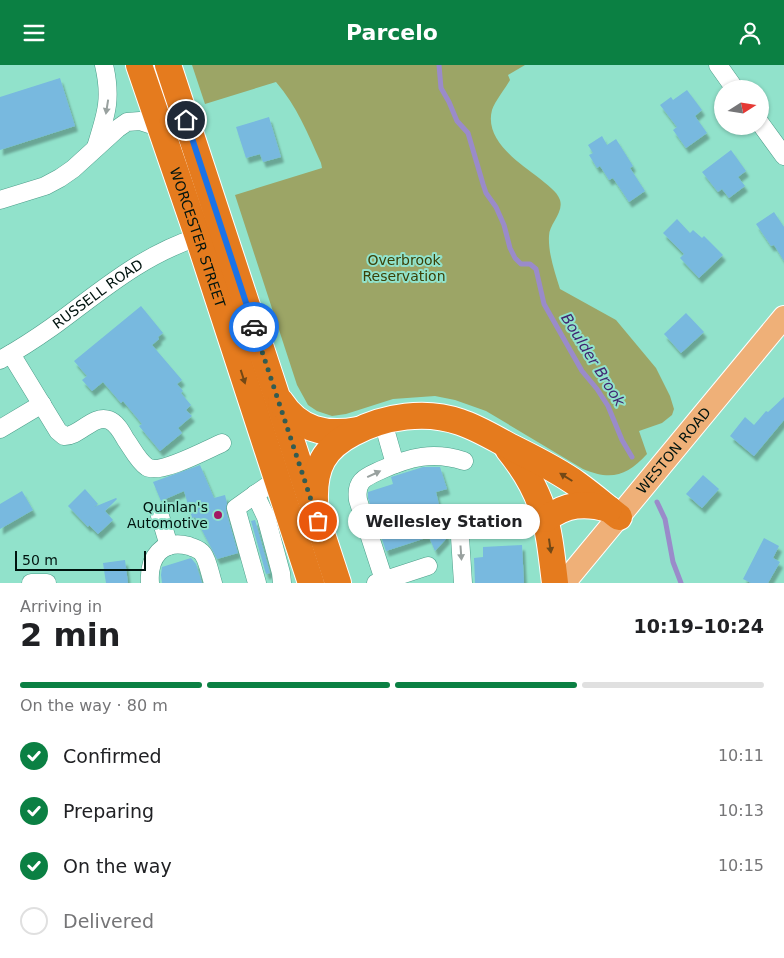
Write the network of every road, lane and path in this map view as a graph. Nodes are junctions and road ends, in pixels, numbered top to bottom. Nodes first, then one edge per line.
1 (104, 65) edge
2 (139, 65) edge
3 (168, 65) edge
4 (718, 65) edge
5 (729, 80) edge
6 (161, 128) junction
7 (769, 135) edge
8 (96, 148) junction
9 (784, 156) edge
10 (0, 200) edge
11 (198, 237) junction
12 (784, 317) edge
13 (5, 357) edge
14 (276, 391) junction
15 (42, 404) junction
16 (384, 422) junction
17 (0, 429) edge
18 (359, 430) junction
19 (500, 441) junction
20 (222, 443) dead end
21 (464, 461) dead end
22 (395, 464) junction
23 (277, 479) junction
24 (256, 494) junction
25 (614, 513) junction
26 (160, 516) dead end
27 (546, 519) junction
28 (318, 521) junction
29 (169, 546) junction
30 (301, 555) junction
31 (428, 566) dead end
32 (380, 582) edge
33 (564, 582) edge
34 (31, 583) edge
35 (47, 583) edge
36 (150, 583) edge
37 (213, 583) edge
38 (257, 583) edge
39 (282, 583) edge
40 (302, 583) edge
41 (311, 583) edge
42 (338, 583) edge
43 (463, 583) edge

1 -> 8 street
2 - 6 highway, WORCESTER STREET
3 - 14 highway, WORCESTER STREET
4 - 5 street
6 - 8 street
6 - 11 highway, WORCESTER STREET
7 - 9 street
8 - 10 street
11 - 13 street, RUSSELL ROAD
11 -> 23 highway, WORCESTER STREET
12 - 25 main road, WESTON ROAD
13 - 15 street
14 - 18 highway
14 - 28 highway, WORCESTER STREET
15 - 17 street
15 - 20 street
16 - 18 highway
16 - 19 highway
16 - 22 street
18 - 28 highway
25 -> 19 highway
19 - 27 highway
21 - 22 street
32 -> 22 street
23 - 24 street
23 - 30 highway, WORCESTER STREET
24 - 38 street
24 - 39 street
25 - 27 highway
25 - 33 main road, WESTON ROAD
26 - 29 street
27 -> 33 highway
27 -> 43 street
28 - 42 highway, WORCESTER STREET
29 - 36 street
29 - 37 street
30 - 40 highway
30 - 41 highway, WORCESTER STREET
31 - 32 street
34 - 35 street

